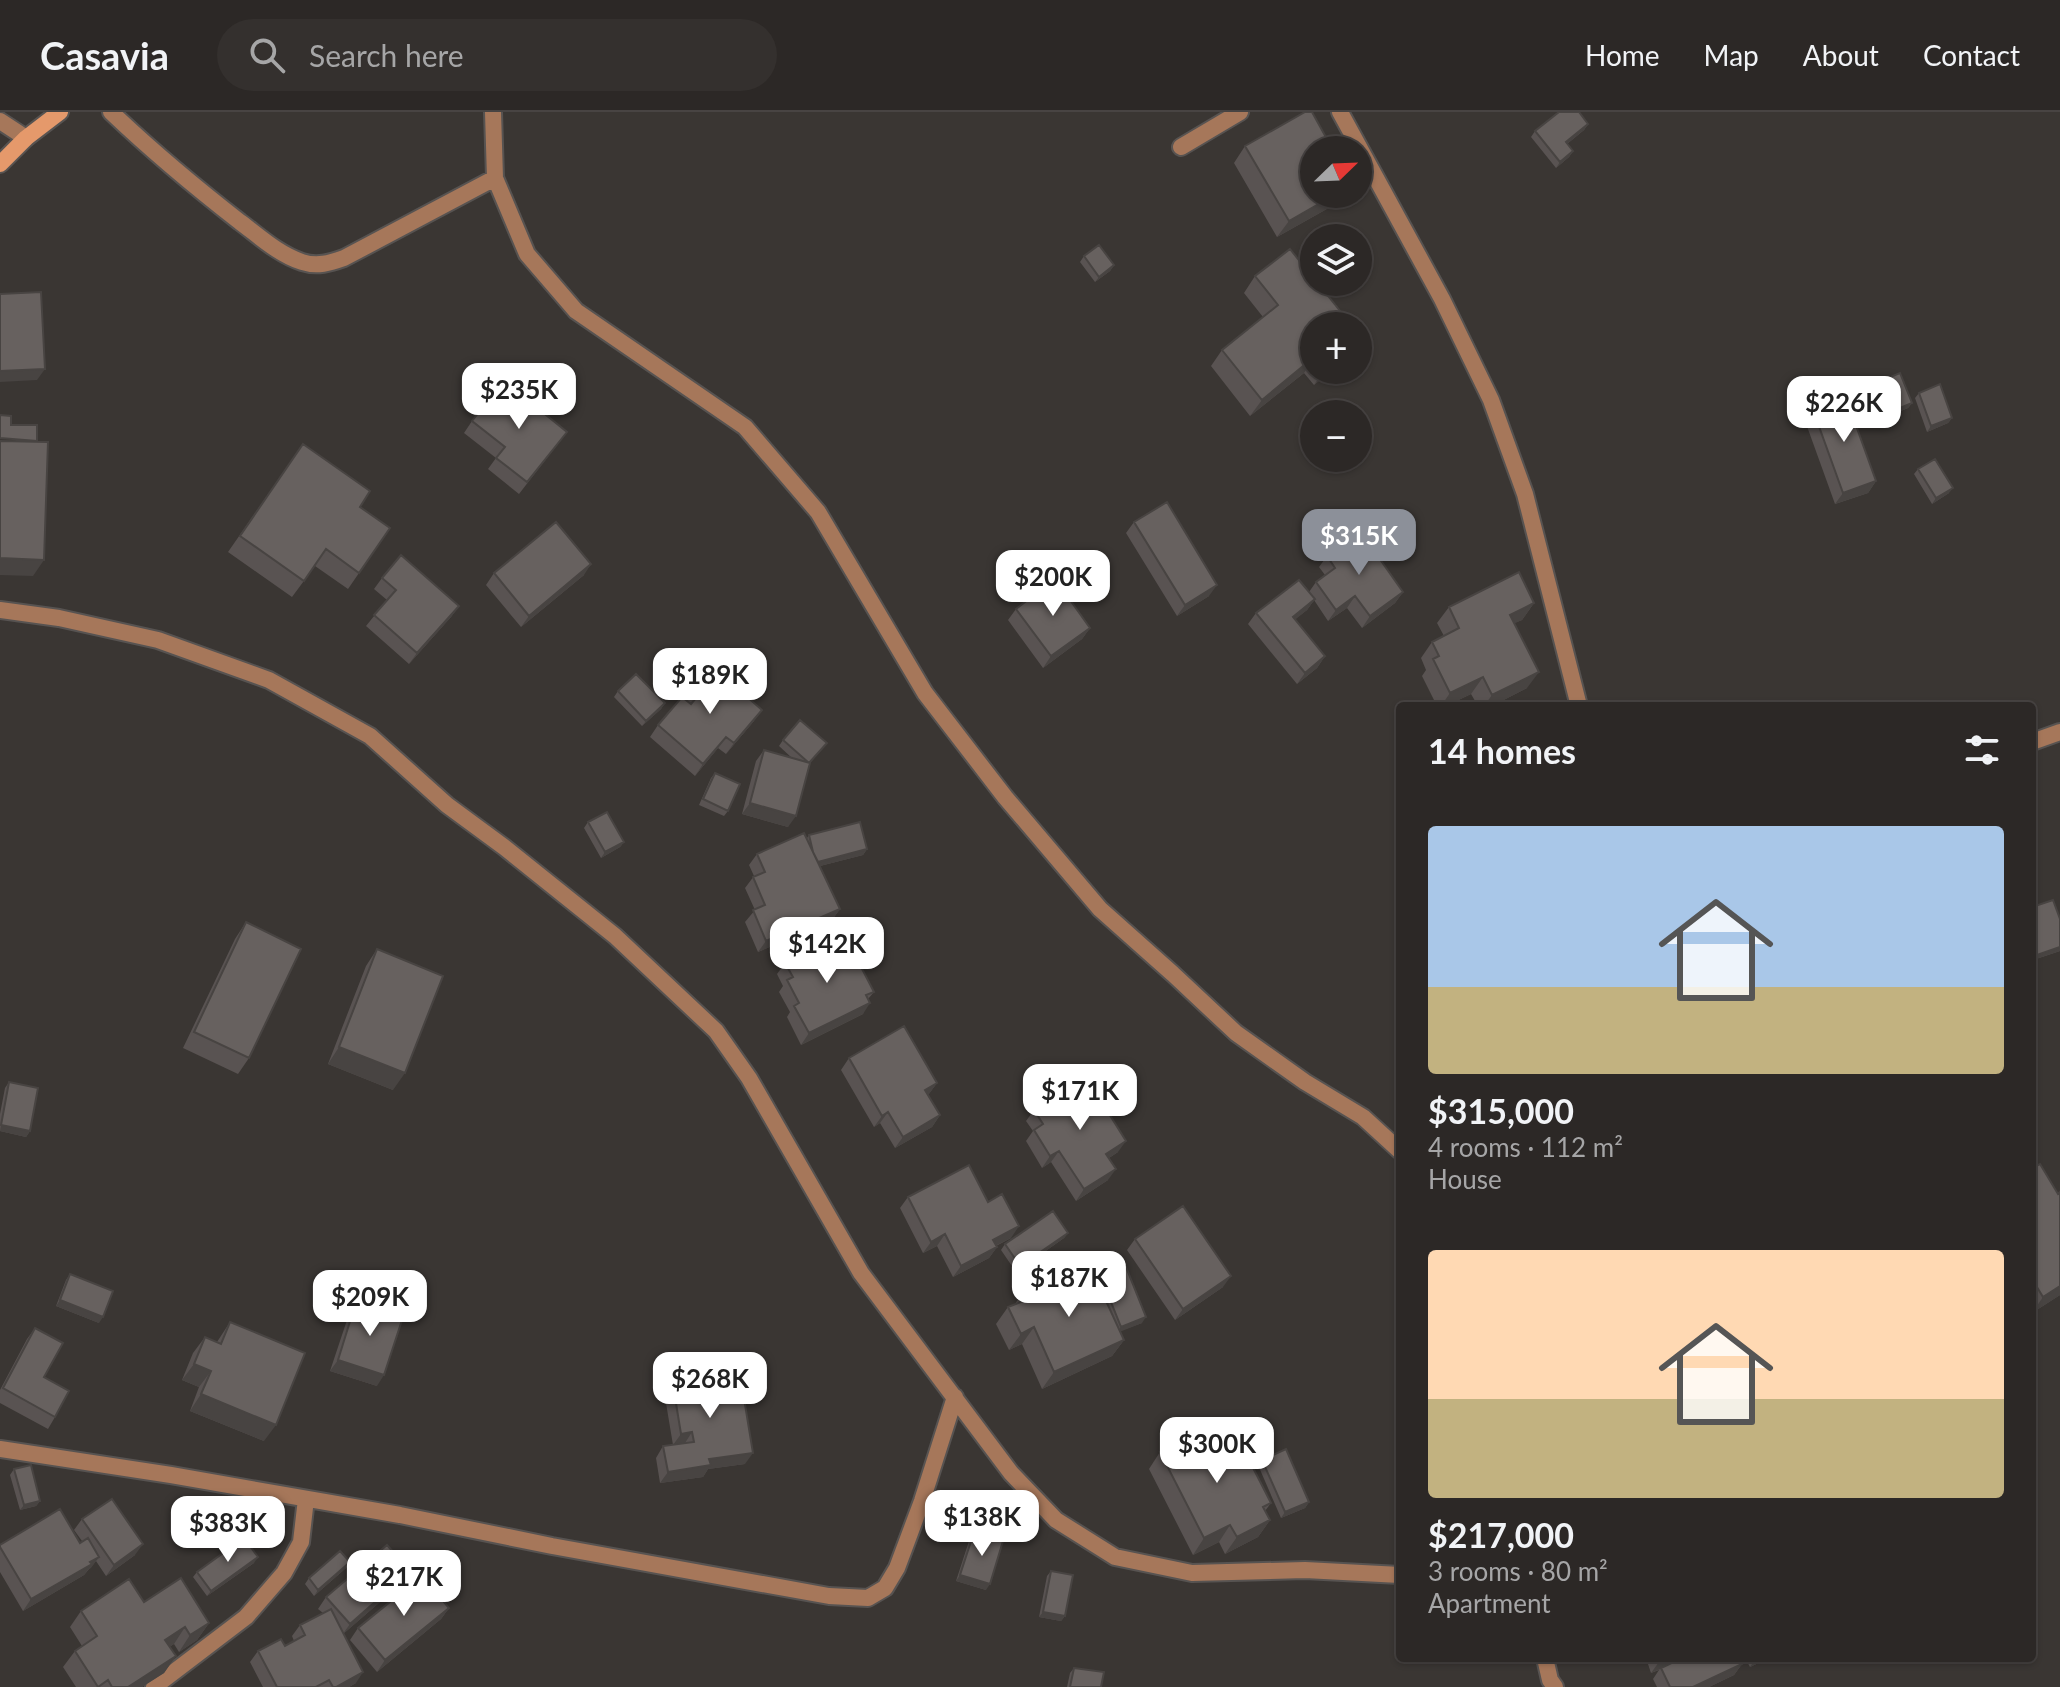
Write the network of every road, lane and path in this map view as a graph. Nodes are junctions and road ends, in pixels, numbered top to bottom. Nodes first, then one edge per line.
1 (60, 112) edge
2 (111, 112) edge
3 (493, 112) edge
4 (1240, 112) edge
5 (1340, 112) edge
6 (0, 121) edge
7 (26, 138) junction
8 (1181, 147) dead end
9 (0, 164) edge
10 (495, 178) junction
11 (0, 610) edge
12 (1578, 702) edge
13 (2060, 732) edge
14 (2036, 741) edge
15 (1396, 1147) edge
16 (955, 1397) junction
17 (0, 1449) edge
18 (306, 1499) junction
19 (1396, 1575) edge
20 (1546, 1662) edge
21 (154, 1687) edge
22 (1555, 1687) edge

1 - 7 street
2 - 10 street
3 - 10 street
4 - 8 street
5 - 12 street
6 - 7 street
7 - 9 street
10 - 15 street
11 - 16 street
13 - 14 street
16 - 18 street
16 - 19 street
17 - 18 street
18 - 21 street
20 - 22 street

